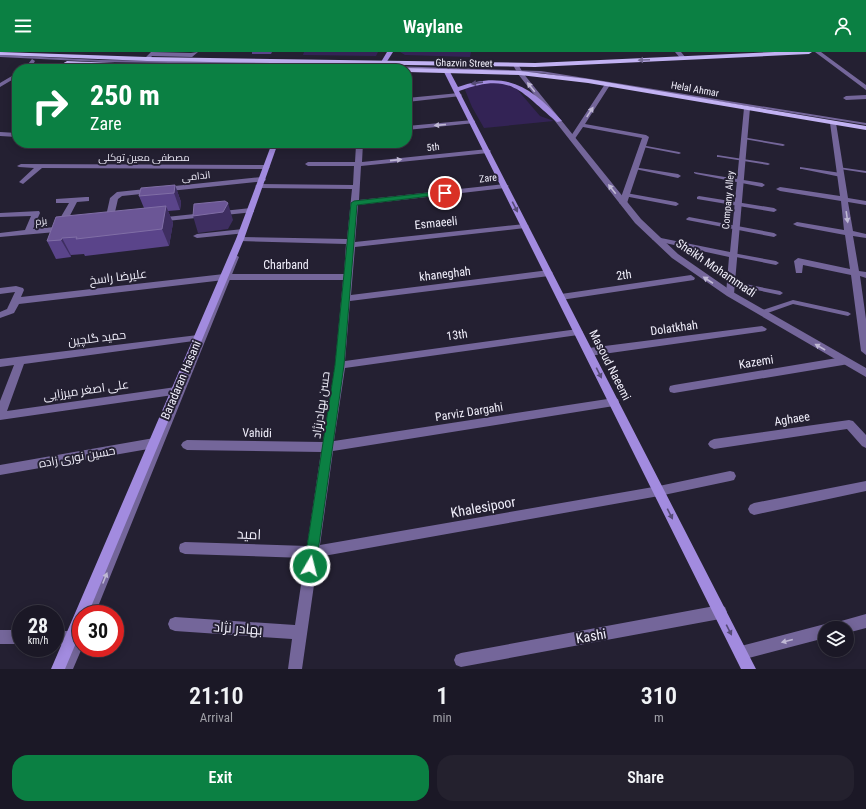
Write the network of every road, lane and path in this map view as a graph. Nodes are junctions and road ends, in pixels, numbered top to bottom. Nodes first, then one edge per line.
1 (195, 52) edge
2 (390, 52) edge
3 (678, 52) edge
4 (809, 52) edge
5 (818, 52) edge
6 (152, 53) edge
7 (0, 54) edge
8 (741, 54) edge
9 (683, 58) junction
10 (0, 59) edge
11 (147, 59) junction
12 (32, 61) junction
13 (384, 62) junction
14 (67, 63) joint
15 (570, 63) junction
16 (31, 64) edge
17 (90, 64) edge
18 (252, 64) edge
19 (277, 64) edge
20 (330, 64) edge
21 (412, 67) edge
22 (518, 69) junction
23 (412, 70) edge
24 (448, 72) junction
25 (570, 75) junction
26 (12, 78) edge
27 (588, 81) junction
28 (0, 85) edge
29 (607, 85) junction
30 (866, 88) edge
31 (458, 92) junction
32 (866, 97) edge
33 (846, 98) dead end
34 (858, 98) junction
35 (412, 99) edge
36 (866, 103) edge
37 (747, 108) junction
38 (558, 121) junction
39 (473, 122) junction
40 (833, 123) junction
41 (866, 124) edge
42 (581, 125) junction
43 (412, 128) edge
44 (866, 128) edge
45 (0, 134) edge
46 (12, 135) edge
47 (744, 138) junction
48 (572, 139) junction
49 (783, 145) dead end
50 (643, 146) junction
51 (274, 148) edge
52 (274, 148) edge
53 (360, 148) edge
54 (488, 151) junction
55 (679, 153) dead end
56 (719, 156) dead end
57 (742, 160) junction
58 (308, 164) dead end
59 (358, 164) junction
60 (768, 164) dead end
61 (21, 166) dead end
62 (40, 166) junction
63 (266, 167) junction
64 (635, 168) junction
65 (802, 168) dead end
66 (840, 171) junction
67 (866, 172) edge
68 (696, 173) dead end
69 (678, 176) dead end
70 (740, 181) junction
71 (23, 182) dead end
72 (261, 184) junction
73 (762, 185) dead end
74 (505, 186) junction
75 (356, 187) junction
76 (780, 189) dead end
77 (626, 195) junction
78 (699, 198) dead end
79 (86, 199) dead end
80 (74, 200) junction
81 (844, 200) junction
82 (59, 201) dead end
83 (354, 203) junction
84 (623, 203) junction
85 (866, 203) edge
86 (676, 204) dead end
87 (738, 204) junction
88 (251, 210) junction
89 (774, 210) dead end
90 (0, 215) edge
91 (689, 219) dead end
92 (148, 221) edge
93 (797, 224) dead end
94 (108, 225) edge
95 (525, 226) junction
96 (72, 228) edge
97 (736, 228) junction
98 (58, 230) junction
99 (28, 233) junction
100 (849, 233) junction
101 (0, 235) edge
102 (774, 235) dead end
103 (197, 236) dead end
104 (242, 236) junction
105 (866, 236) edge
106 (656, 240) junction
107 (350, 243) junction
108 (733, 255) junction
109 (776, 263) dead end
110 (799, 271) dead end
111 (549, 273) junction
112 (855, 273) junction
113 (866, 275) edge
114 (227, 277) junction
115 (348, 277) junction
116 (691, 278) dead end
117 (730, 283) junction
118 (0, 291) edge
119 (780, 293) dead end
120 (730, 294) junction
121 (561, 297) junction
122 (345, 299) junction
123 (15, 301) junction
124 (762, 313) junction
125 (848, 314) dead end
126 (0, 315) edge
127 (863, 317) edge
128 (762, 329) dead end
129 (578, 332) junction
130 (198, 338) junction
131 (866, 346) edge
132 (589, 352) junction
133 (20, 361) junction
134 (843, 361) junction
135 (0, 363) edge
136 (340, 365) junction
137 (866, 373) edge
138 (674, 389) dead end
139 (176, 391) junction
140 (614, 402) junction
141 (0, 416) edge
142 (154, 442) junction
143 (866, 443) edge
144 (714, 444) dead end
145 (187, 445) dead end
146 (328, 447) junction
147 (0, 470) edge
148 (730, 476) dead end
149 (866, 486) edge
150 (659, 491) junction
151 (754, 508) dead end
152 (185, 548) dead end
153 (312, 552) junction
154 (85, 605) edge
155 (94, 605) edge
156 (720, 612) junction
157 (866, 621) edge
158 (175, 624) dead end
159 (854, 624) edge
160 (300, 632) junction
161 (818, 634) edge
162 (0, 637) edge
163 (12, 637) edge
164 (72, 645) edge
165 (740, 653) junction
166 (72, 654) edge
167 (461, 660) dead end
168 (58, 669) edge
169 (68, 669) edge
170 (295, 669) edge
171 (749, 669) edge

1 - 6 street
2 - 13 main road
3 - 9 street
4 - 8 main road, Ghazvin Street
5 - 30 street
6 - 11 street
7 - 11 main road, Ghazvin Street
7 - 18 lane
8 - 9 main road, Ghazvin Street
9 -> 15 main road, Ghazvin Street
10 - 12 main road, Ghazvin Street
11 - 19 main road, Ghazvin Street
12 - 14 main road, Ghazvin Street
12 - 16 street
13 - 20 main road, Ghazvin Street
13 - 22 main road, Ghazvin Street
14 - 17 main road, Ghazvin Street
15 - 22 main road, Ghazvin Street
15 - 25 main road
21 - 22 lane
22 - 24 main road, Ghazvin Street
22 - 25 lane
22 - 27 main road, Helal Ahmar
38 -> 22 street, Sheikh Mohammadi
23 - 24 main road, Ghazvin Street
24 - 31 main road, Masoud Naeemi
25 - 27 main road
25 - 41 lane
26 - 28 street
27 - 29 main road, Helal Ahmar
29 - 37 main road, Helal Ahmar
42 -> 29 street
31 - 35 street
38 -> 31 main road
31 - 39 main road, Masoud Naeemi
32 - 34 street
33 - 34 street
34 - 36 street
37 - 40 main road, Helal Ahmar
37 - 47 street, Company Alley
38 - 48 street, Sheikh Mohammadi
39 -> 43 street
39 - 54 main road, Masoud Naeemi
40 - 44 main road, Helal Ahmar
40 - 66 street
42 - 48 street
42 - 50 street
45 - 46 street
47 - 49 lane
47 - 57 street, Company Alley
84 -> 48 street, Sheikh Mohammadi
50 - 55 lane
50 - 64 street
51 - 63 main road, Baradaran Hasani
52 - 72 lane
53 - 59 street, حسن بهادرنژاد
59 -> 54 street, 5th
54 - 74 main road, Masoud Naeemi
56 - 57 lane
57 - 60 lane
57 - 70 street, Company Alley
58 - 59 street, 5th
59 - 75 street, حسن بهادرنژاد
61 - 62 street, مصطفی معین توکلی
62 - 63 street, مصطفی معین توکلی
62 - 71 street
63 - 72 main road, Baradaran Hasani
64 - 69 lane
64 - 77 street
65 - 66 lane
66 - 67 lane
66 - 81 street
68 - 70 lane
70 - 73 lane
70 - 87 street, Company Alley
72 - 75 street, اندامی
72 - 88 main road, Baradaran Hasani
72 - 94 street, اندامی
72 - 104 lane
74 - 83 street, Zare
74 -> 95 main road, Masoud Naeemi
75 - 83 street, حسن بهادرنژاد
76 - 81 street
77 - 84 street
77 - 86 lane
78 - 87 lane
79 - 80 street
80 - 82 street
80 - 98 street
81 - 85 street
81 -> 100 street
83 - 107 street, حسن بهادرنژاد
84 - 106 street, Sheikh Mohammadi
87 - 89 lane
87 - 97 street, Company Alley
88 - 92 street
88 - 104 main road, Baradaran Hasani
90 - 99 street
91 - 97 lane
93 - 100 street
95 - 107 street, Esmaeeli
95 - 111 main road, Masoud Naeemi
96 - 98 street, بزم
97 - 102 lane
97 - 108 street, Company Alley
98 - 99 street, بزم
99 - 101 street, بزم
100 - 105 street
100 - 112 street
103 - 104 street, Esmaeeli
104 - 107 street, Esmaeeli
104 - 114 main road, Baradaran Hasani
106 - 108 street
120 -> 106 street, Sheikh Mohammadi
107 - 115 street, حسن بهادرنژاد
108 - 109 lane
108 - 117 street, Company Alley
110 - 112 street
111 - 121 main road, Masoud Naeemi
111 - 122 street, khaneghah
112 - 113 street
112 - 127 street
114 - 115 street, Charband
114 - 123 street, علیرضا راسخ
114 - 130 main road, Baradaran Hasani
155 -> 114 lane
115 - 122 street, حسن بهادرنژاد
116 - 121 street, 2th
117 - 119 lane
117 - 120 street, Company Alley
118 - 123 street
120 - 124 street, Sheikh Mohammadi
121 - 129 main road, Masoud Naeemi
122 - 136 street, حسن بهادرنژاد
123 - 126 street
124 - 125 lane
134 -> 124 street, Sheikh Mohammadi
127 - 131 street
128 - 132 street, Dolatkhah
129 - 132 main road, Masoud Naeemi
129 - 136 street, 13th
130 - 133 street, حمید گلچین
130 - 139 main road, Baradaran Hasani
132 -> 140 main road, Masoud Naeemi
133 - 135 street, حمید گلچین
133 - 141 street
134 - 137 street, Sheikh Mohammadi
134 - 138 street, Kazemi
136 - 146 street, حسن بهادرنژاد
139 - 141 street, علی اصغر میرزایی
139 - 142 main road, Baradaran Hasani
140 - 146 street, Parviz Dargahi
140 - 150 main road, Masoud Naeemi
142 - 147 street, حسین نوری زاده
142 - 154 main road, Baradaran Hasani
143 - 144 street, Aghaee
145 - 146 street, Vahidi
146 - 153 street, حسن بهادرنژاد
148 - 150 street, Khalesipoor
149 - 151 street
150 - 153 street, Khalesipoor
150 -> 156 main road, Masoud Naeemi
152 - 153 street, امید
153 - 160 street, حسن بهادرنژاد
156 -> 165 main road, Masoud Naeemi
156 - 167 street, Kashi
157 - 159 street
158 - 160 street, بهادر نژاد
160 - 170 street, حسن بهادرنژاد
161 -> 165 street
162 - 163 street
164 - 168 main road, Baradaran Hasani
165 - 171 main road, Masoud Naeemi
166 - 169 lane

